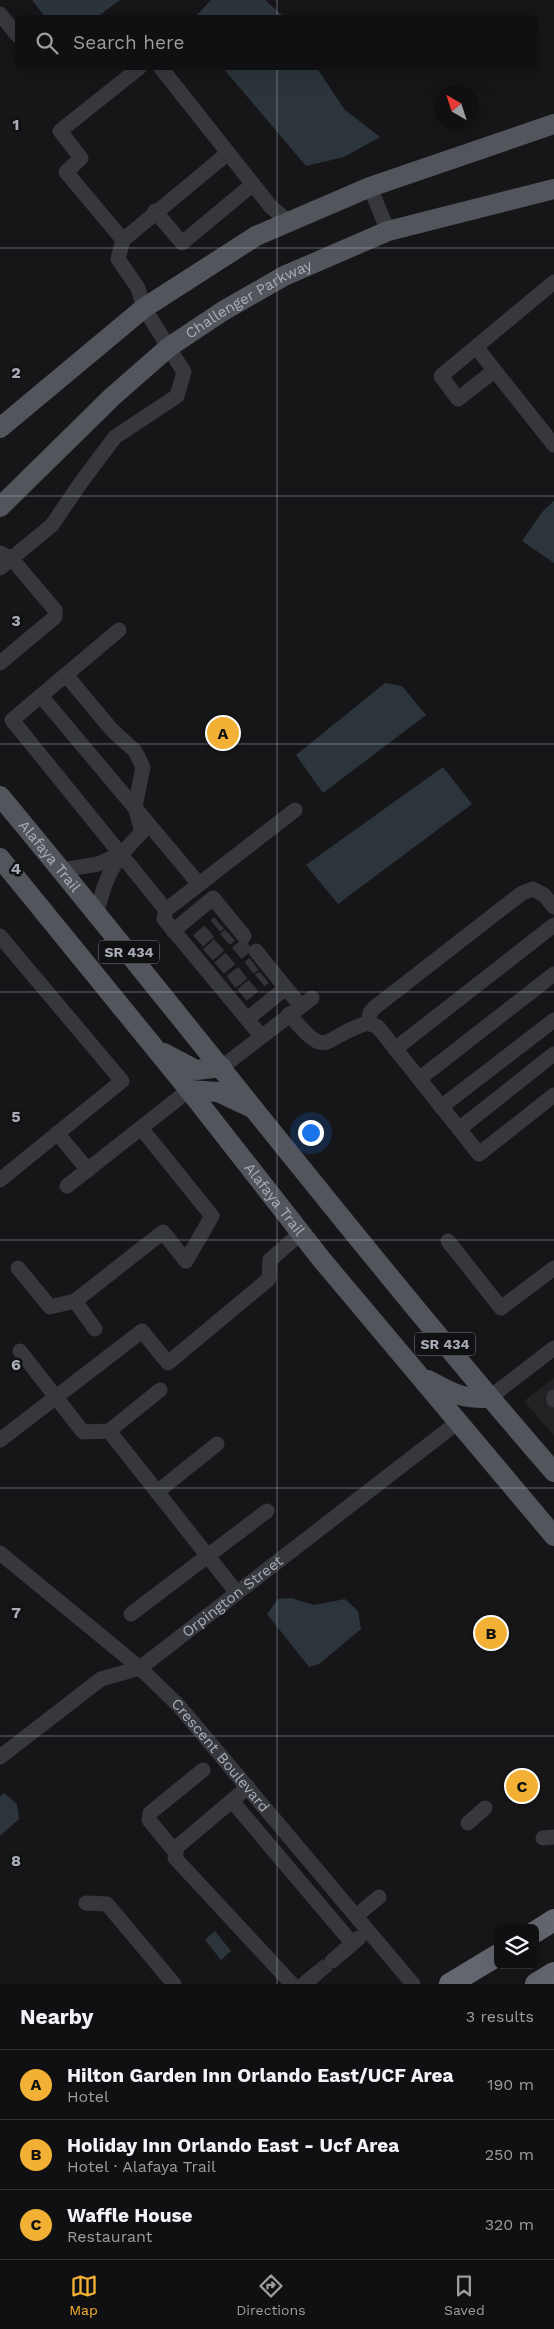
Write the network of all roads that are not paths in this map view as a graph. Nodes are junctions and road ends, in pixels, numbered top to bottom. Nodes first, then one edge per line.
1 (0, 14) edge
2 (15, 32) edge
3 (136, 70) edge
4 (163, 70) edge
5 (554, 124) edge
6 (228, 153) junction
7 (253, 184) junction
8 (370, 187) junction
9 (554, 189) edge
10 (155, 211) junction
11 (289, 222) junction
12 (388, 231) junction
13 (122, 240) junction
14 (554, 282) edge
15 (144, 308) junction
16 (170, 347) junction
17 (476, 347) junction
18 (494, 370) junction
19 (0, 428) edge
20 (554, 445) edge
21 (0, 507) edge
22 (4, 560) edge
23 (50, 622) junction
24 (119, 630) dead end
25 (0, 651) edge
26 (0, 664) edge
27 (66, 675) junction
28 (41, 696) junction
29 (0, 796) edge
30 (135, 807) junction
31 (295, 810) dead end
32 (120, 854) junction
33 (0, 858) edge
34 (62, 870) junction
35 (199, 884) junction
36 (554, 907) edge
37 (166, 910) junction
38 (97, 912) junction
39 (554, 925) edge
40 (174, 931) junction
41 (237, 933) dead end
42 (0, 936) edge
43 (257, 957) dead end
44 (554, 974) edge
45 (286, 988) junction
46 (301, 1006) junction
47 (247, 1019) junction
48 (554, 1020) edge
49 (368, 1023) junction
50 (261, 1036) junction
51 (155, 1049) junction
52 (395, 1049) junction
53 (554, 1054) edge
54 (222, 1067) junction
55 (419, 1080) junction
56 (190, 1090) junction
57 (554, 1095) edge
58 (441, 1107) junction
59 (256, 1110) junction
60 (141, 1128) junction
61 (459, 1129) junction
62 (57, 1133) junction
63 (88, 1170) junction
64 (0, 1180) edge
65 (67, 1186) dead end
66 (301, 1233) junction
67 (448, 1241) dead end
68 (18, 1268) dead end
69 (554, 1268) edge
70 (75, 1301) junction
71 (95, 1329) dead end
72 (554, 1348) edge
73 (20, 1351) dead end
74 (414, 1371) junction
75 (160, 1390) dead end
76 (56, 1397) junction
77 (489, 1398) junction
78 (458, 1422) junction
79 (109, 1431) junction
80 (0, 1440) edge
81 (217, 1444) dead end
82 (554, 1472) edge
83 (158, 1492) junction
84 (267, 1511) dead end
85 (554, 1536) edge
86 (0, 1552) edge
87 (208, 1556) junction
88 (237, 1593) junction
89 (131, 1614) dead end
90 (140, 1668) junction
91 (0, 1757) edge
92 (203, 1770) dead end
93 (248, 1787) junction
94 (232, 1801) junction
95 (485, 1808) dead end
96 (468, 1823) dead end
97 (176, 1855) junction
98 (378, 1897) dead end
99 (86, 1903) dead end
100 (356, 1916) junction
101 (554, 1920) edge
102 (539, 1929) edge
103 (368, 1930) junction
104 (352, 1943) junction
105 (494, 1957) edge
106 (332, 1961) tunnel mouth
107 (554, 1973) edge
108 (316, 1974) tunnel mouth
109 (174, 1984) edge
110 (292, 1984) edge
111 (304, 1984) edge
112 (414, 1984) edge
113 (450, 1984) edge
114 (536, 1984) edge

1 - 2 street
3 - 13 street
4 - 6 street
5 - 8 main road
6 - 7 street
6 - 10 street
7 - 10 street
7 - 11 street
8 - 11 main road
8 - 12 street
9 - 12 main road, Challenger Parkway
10 - 13 street
11 - 15 main road
12 - 16 main road, Challenger Parkway
13 - 15 street
14 - 17 street
15 - 16 street
15 - 19 main road
16 - 21 main road, Challenger Parkway
16 - 22 street
17 - 18 street
17 - 18 street
18 - 20 street
22 - 23 street
23 - 25 street
23 - 26 street
24 - 27 street
27 - 28 street
27 - 30 street
28 - 30 street
28 - 32 street
29 - 34 main road, Alafaya Trail / SR 434
30 - 32 street
30 - 35 street
31 - 35 street
32 - 34 street
32 - 37 street
32 - 38 street
33 - 51 main road, Alafaya Trail / SR 434
34 - 38 main road, Alafaya Trail / SR 434
35 - 37 street
36 - 49 street
37 - 40 street
38 - 54 main road, Alafaya Trail / SR 434
39 - 52 street
40 - 41 street
40 - 47 street
42 - 62 street
43 - 45 street
44 - 55 street
45 - 46 street
45 - 47 street
46 - 49 street
46 - 50 street
47 - 50 street
48 - 58 street
49 - 52 street
50 - 54 street
51 - 54 main road
51 - 56 main road, Alafaya Trail / SR 434
52 - 55 street
53 - 61 street
54 - 59 main road, Alafaya Trail / SR 434
55 - 58 street
56 - 59 main road
56 - 60 street
56 - 66 main road, Alafaya Trail / SR 434
57 - 61 street
58 - 61 street
59 - 77 main road, Alafaya Trail / SR 434
60 - 63 street
60 - 70 street
62 - 63 street
62 - 64 street
63 - 65 street
66 - 74 main road, Alafaya Trail / SR 434
66 - 76 street
67 - 69 street
68 - 70 street
70 - 71 street
72 - 77 street
73 - 76 street
74 - 77 main road
74 - 78 main road, Alafaya Trail / SR 434
75 - 79 street
76 - 79 street
76 - 80 street
77 - 82 main road, Alafaya Trail / SR 434
78 - 85 main road, Alafaya Trail / SR 434
78 - 88 street, Orpington Street
79 - 83 street
81 - 83 street
83 - 87 street
84 - 87 street
86 - 90 street, Crescent Boulevard
87 - 88 street
87 - 89 street
88 - 90 street, Orpington Street
90 - 91 street, Orpington Street
90 - 93 street, Crescent Boulevard
92 - 97 street
93 - 94 street
93 - 100 street, Crescent Boulevard
94 - 97 street
94 - 104 street
95 - 96 street
97 - 110 street
98 - 100 street
99 - 109 street
100 - 103 street, Crescent Boulevard
101 - 102 highway
103 - 104 street
103 - 112 street, Crescent Boulevard
104 - 106 street
105 - 113 highway
107 - 114 highway
108 - 111 street

